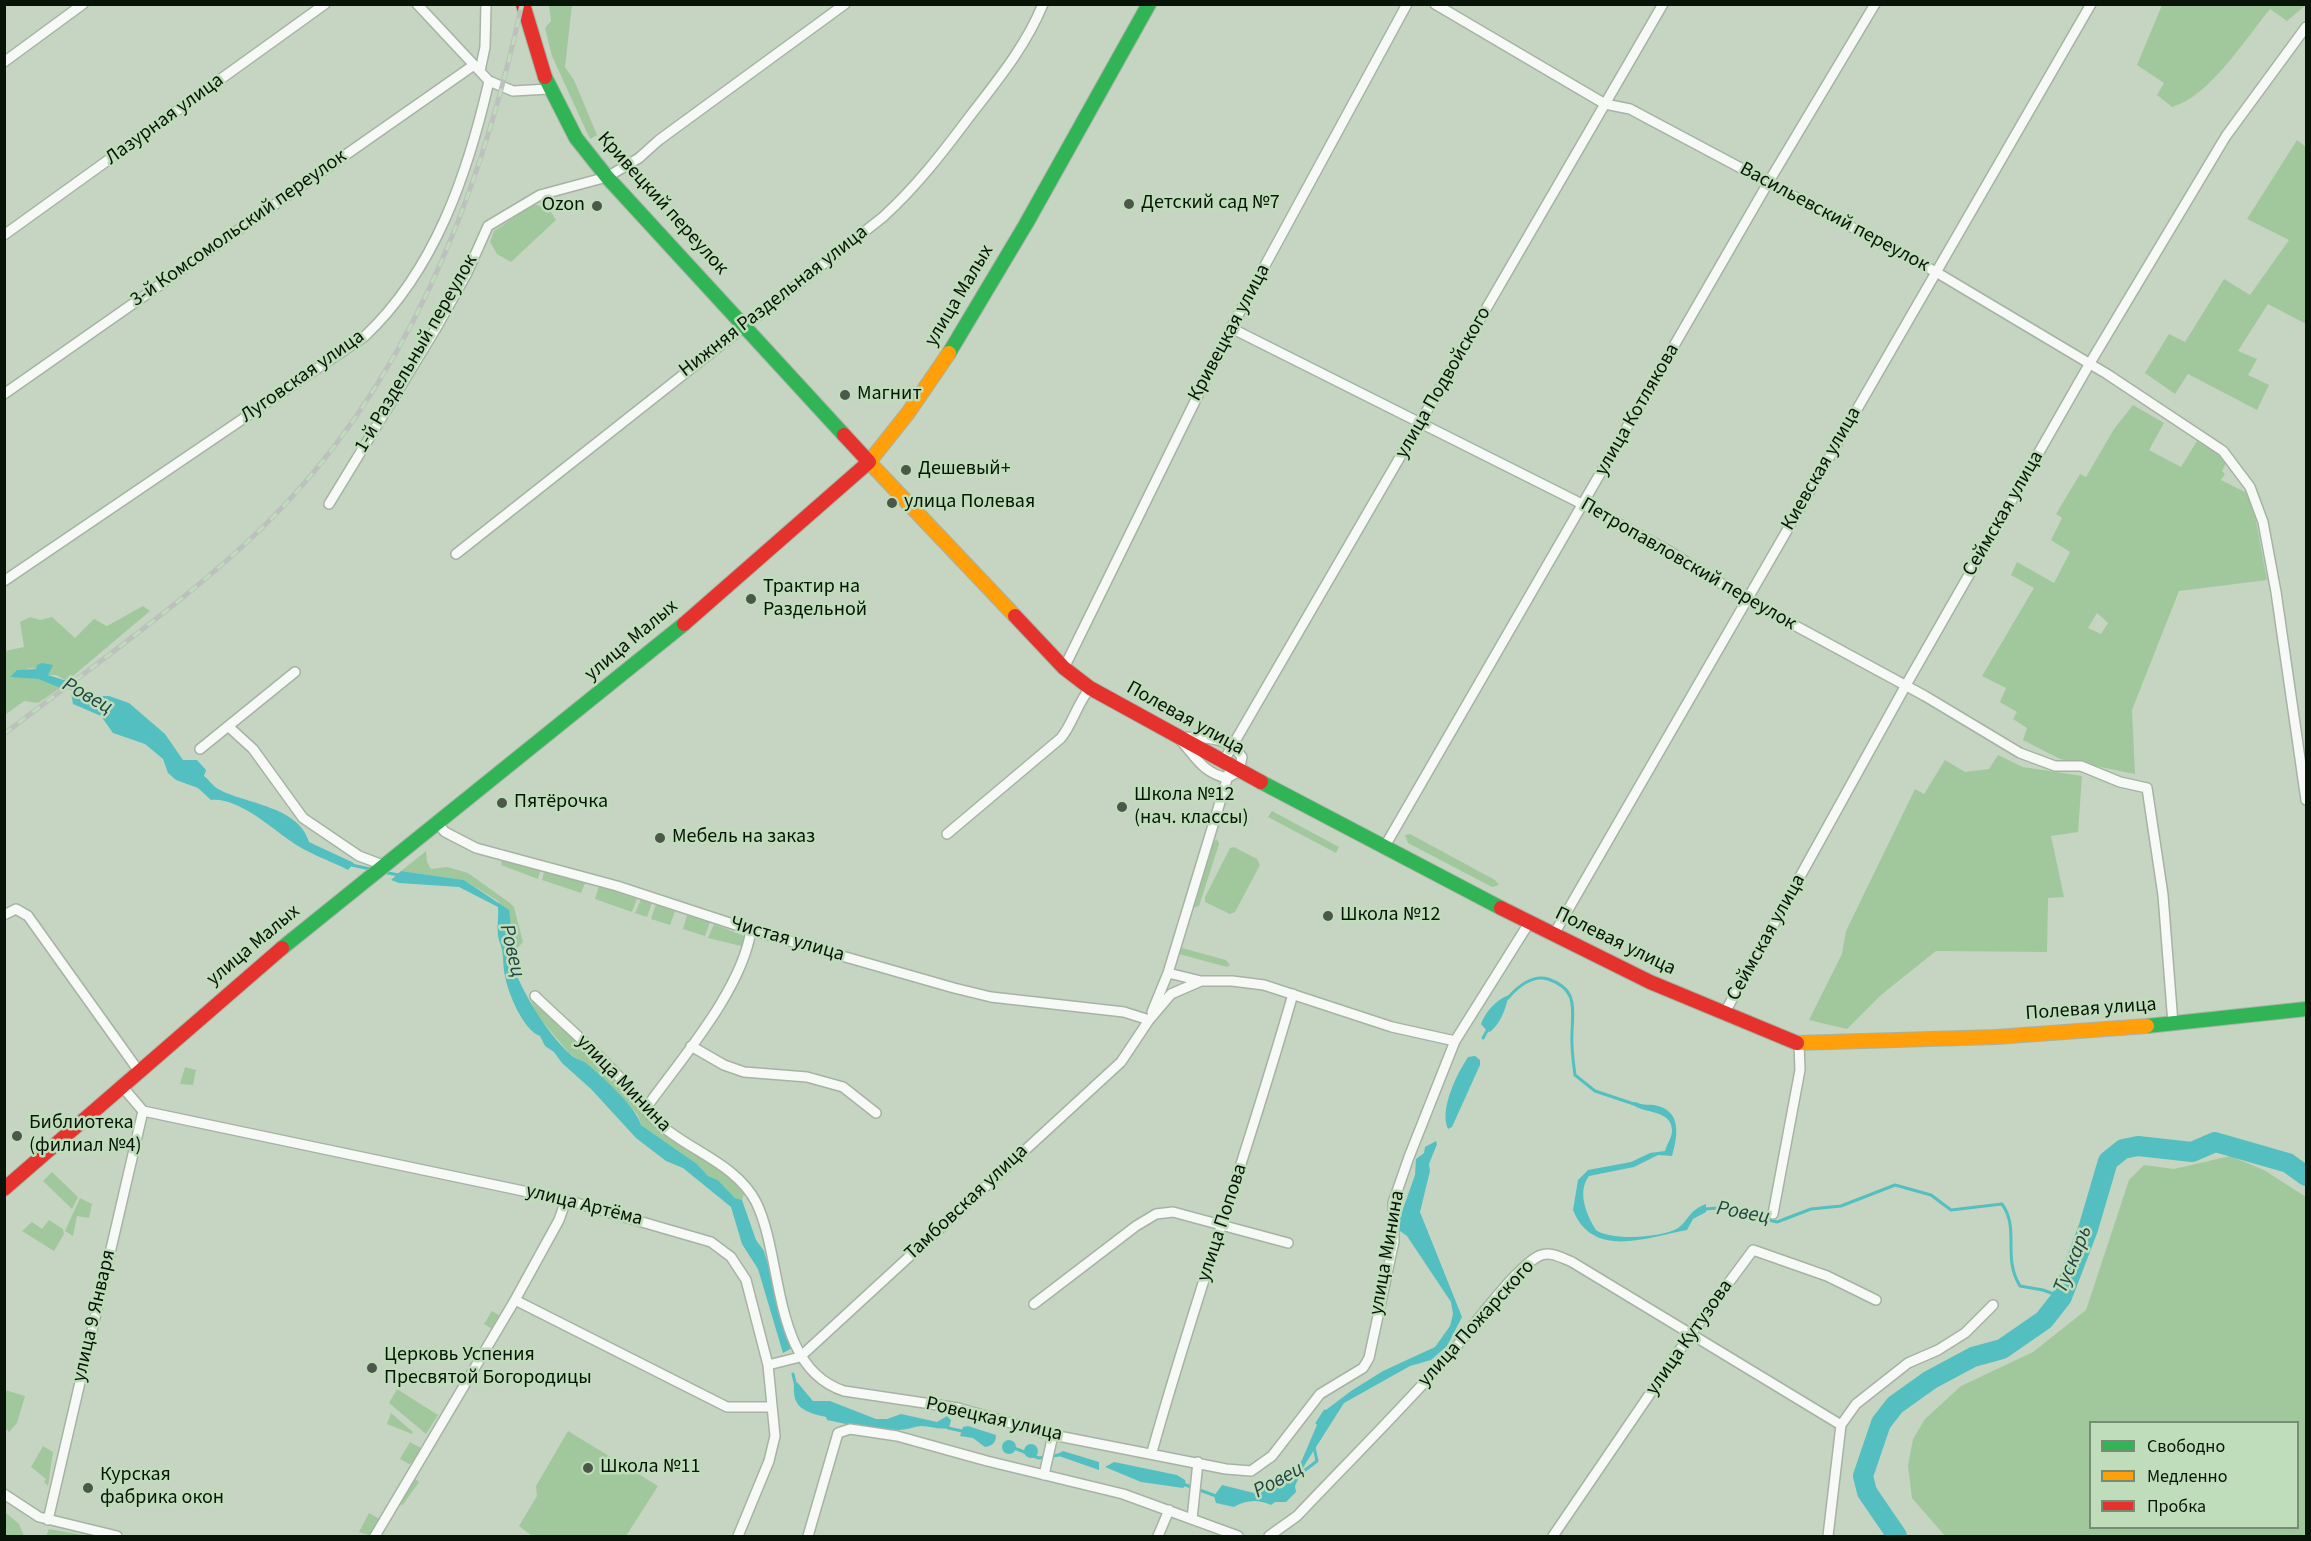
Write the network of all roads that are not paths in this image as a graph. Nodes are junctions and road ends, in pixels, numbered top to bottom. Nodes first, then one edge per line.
1 (83, 4) edge
2 (325, 4) edge
3 (417, 4) edge
4 (486, 4) edge
5 (523, 4) edge
6 (845, 4) edge
7 (1043, 4) edge
8 (1149, 4) edge
9 (1407, 4) edge
10 (1435, 4) edge
11 (1663, 4) edge
12 (1875, 4) edge
13 (2091, 4) edge
14 (2307, 27) edge
15 (4, 62) edge
16 (477, 68) junction
17 (489, 81) junction
18 (549, 89) junction
19 (1605, 104) junction
20 (607, 177) junction
21 (1768, 183) junction
22 (4, 235) edge
23 (1936, 272) junction
24 (744, 324) junction
25 (1231, 328) junction
26 (2090, 363) junction
27 (4, 394) edge
28 (1420, 425) junction
29 (868, 462) junction
30 (329, 504) dead end
31 (1584, 505) junction
32 (456, 554) dead end
33 (4, 581) edge
34 (1746, 600) junction
35 (1064, 668) junction
36 (295, 672) dead end
37 (1906, 685) junction
38 (1090, 688) junction
39 (228, 727) junction
40 (1176, 735) junction
41 (1232, 746) junction
42 (200, 749) dead end
43 (1230, 769) junction
44 (2147, 788) joint
45 (2307, 800) edge
46 (437, 822) junction
47 (947, 834) dead end
48 (1385, 846) junction
49 (383, 865) junction
50 (4, 915) edge
51 (1529, 923) junction
52 (751, 930) junction
53 (1554, 934) junction
54 (1168, 973) junction
55 (1201, 981) junction
56 (1293, 994) junction
57 (535, 996) dead end
58 (2307, 1009) edge
59 (1724, 1014) junction
60 (1149, 1020) junction
61 (2173, 1024) junction
62 (1455, 1041) junction
63 (1799, 1044) junction
64 (691, 1046) junction
65 (138, 1071) junction
66 (121, 1085) junction
67 (646, 1108) junction
68 (143, 1111) junction
69 (876, 1113) dead end
70 (4, 1189) edge
71 (566, 1200) junction
72 (1773, 1214) dead end
73 (1223, 1225) junction
74 (1288, 1243) dead end
75 (515, 1300) junction
76 (1876, 1300) dead end
77 (1034, 1304) dead end
78 (1994, 1305) dead end
79 (1690, 1335) junction
80 (800, 1357) junction
81 (768, 1365) junction
82 (770, 1407) junction
83 (1841, 1425) junction
84 (1053, 1435) junction
85 (1152, 1452) junction
86 (1198, 1462) junction
87 (1044, 1475) junction
88 (4, 1494) edge
89 (1168, 1510) junction
90 (1192, 1519) junction
91 (48, 1520) junction
92 (117, 1536) edge
93 (375, 1536) edge
94 (738, 1536) edge
95 (808, 1536) edge
96 (1158, 1536) edge
97 (1238, 1536) edge
98 (1269, 1536) edge
99 (1553, 1536) edge
100 (1828, 1536) edge

1 - 15 street
2 - 22 street, Лазурная улица
3 - 16 street
4 - 16 street
5 - 18 street, Кривецкий переулок
6 - 20 street, 1-й Раздельный переулок
7 - 24 street, Нижняя Раздельная улица
8 - 29 street, улица Малых
9 - 25 street, Кривецкая улица
10 - 19 street, Васильевский переулок
11 - 19 street, улица Подвойского
12 - 21 street, улица Котлякова
13 - 23 street, Киевская улица
14 - 26 street, Сеймская улица
16 - 17 street
16 - 27 street, 3-й Комсомольский переулок
17 - 18 street
17 - 33 street, Луговская улица
18 - 20 street, Кривецкий переулок
19 - 21 street, Васильевский переулок
19 - 28 street, улица Подвойского
20 - 24 street, Кривецкий переулок
20 - 30 street, 1-й Раздельный переулок
21 - 23 street, Васильевский переулок
21 - 31 street, улица Котлякова
23 - 26 street, Васильевский переулок
23 - 34 street, Киевская улица
24 - 29 street, Кривецкий переулок
24 - 32 street, Нижняя Раздельная улица
25 - 28 street, Петропавловский переулок
25 - 35 street, Кривецкая улица
26 - 37 street, Сеймская улица
26 - 45 street, Васильевский переулок
28 - 31 street, Петропавловский переулок
28 - 41 street, улица Подвойского
29 - 35 street, Полевая улица
29 - 46 street, улица Малых
31 - 34 street, Петропавловский переулок
31 - 48 street, улица Котлякова
34 - 37 street, Петропавловский переулок
34 - 53 street, Киевская улица
35 - 38 street, Полевая улица
36 - 39 street
37 - 44 street, Петропавловский переулок
37 - 59 street, Сеймская улица
38 - 40 street, Полевая улица
38 - 47 street
39 - 42 street
39 - 49 street
40 - 41 street
40 - 43 street, Полевая улица
41 - 43 street, улица Подвойского
41 - 43 street
43 - 48 street, Полевая улица
43 - 54 street, Тамбовская улица
44 - 61 street, Полевая улица
46 - 49 street, улица Малых
46 - 52 street, Чистая улица
48 - 51 street, Полевая улица
49 - 65 street, улица Малых
50 - 65 street
51 - 53 street, Полевая улица
51 - 62 street, улица Минина
52 - 60 street, Чистая улица
52 - 64 street
53 - 59 street, Полевая улица
54 - 55 street, Тамбовская улица
54 - 60 street, Тамбовская улица
55 - 56 street, Тамбовская улица
55 - 60 street, Тамбовская улица
56 - 62 street, Тамбовская улица
56 - 73 street, улица Попова
57 - 67 street, улица Минина
58 - 61 street, Полевая улица
59 - 63 street, Полевая улица
60 - 80 street, Тамбовская улица
61 - 63 street, Полевая улица
62 - 86 street, улица Минина
63 - 72 street
64 - 67 street
64 - 69 street
65 - 66 street, улица Малых
66 - 68 street
66 - 70 street, улица Малых
67 - 80 street, улица Минина
68 - 71 street, улица Артёма
68 - 91 street, улица 9 Января
71 - 75 street
71 - 81 street, улица Артёма
73 - 74 street
73 - 77 street
73 - 85 street, улица Попова
75 - 82 street
75 - 93 street
76 - 79 street, улица Кутузова
78 - 83 street
79 - 83 street, улица Пожарского
79 - 98 street, улица Пожарского
79 - 99 street, улица Кутузова
80 - 81 street, Тамбовская улица
80 - 84 street, Ровецкая улица
81 - 82 street, улица Артёма
82 - 94 street, улица Артёма
83 - 100 street
84 - 85 street, Ровецкая улица
84 - 87 street
85 - 86 street, Ровецкая улица
86 - 90 street
87 - 89 street, Ровецкая улица
87 - 95 street, Ровецкая улица
88 - 91 street
89 - 90 street, Ровецкая улица
89 - 96 street
90 - 97 street, Ровецкая улица
91 - 92 street

